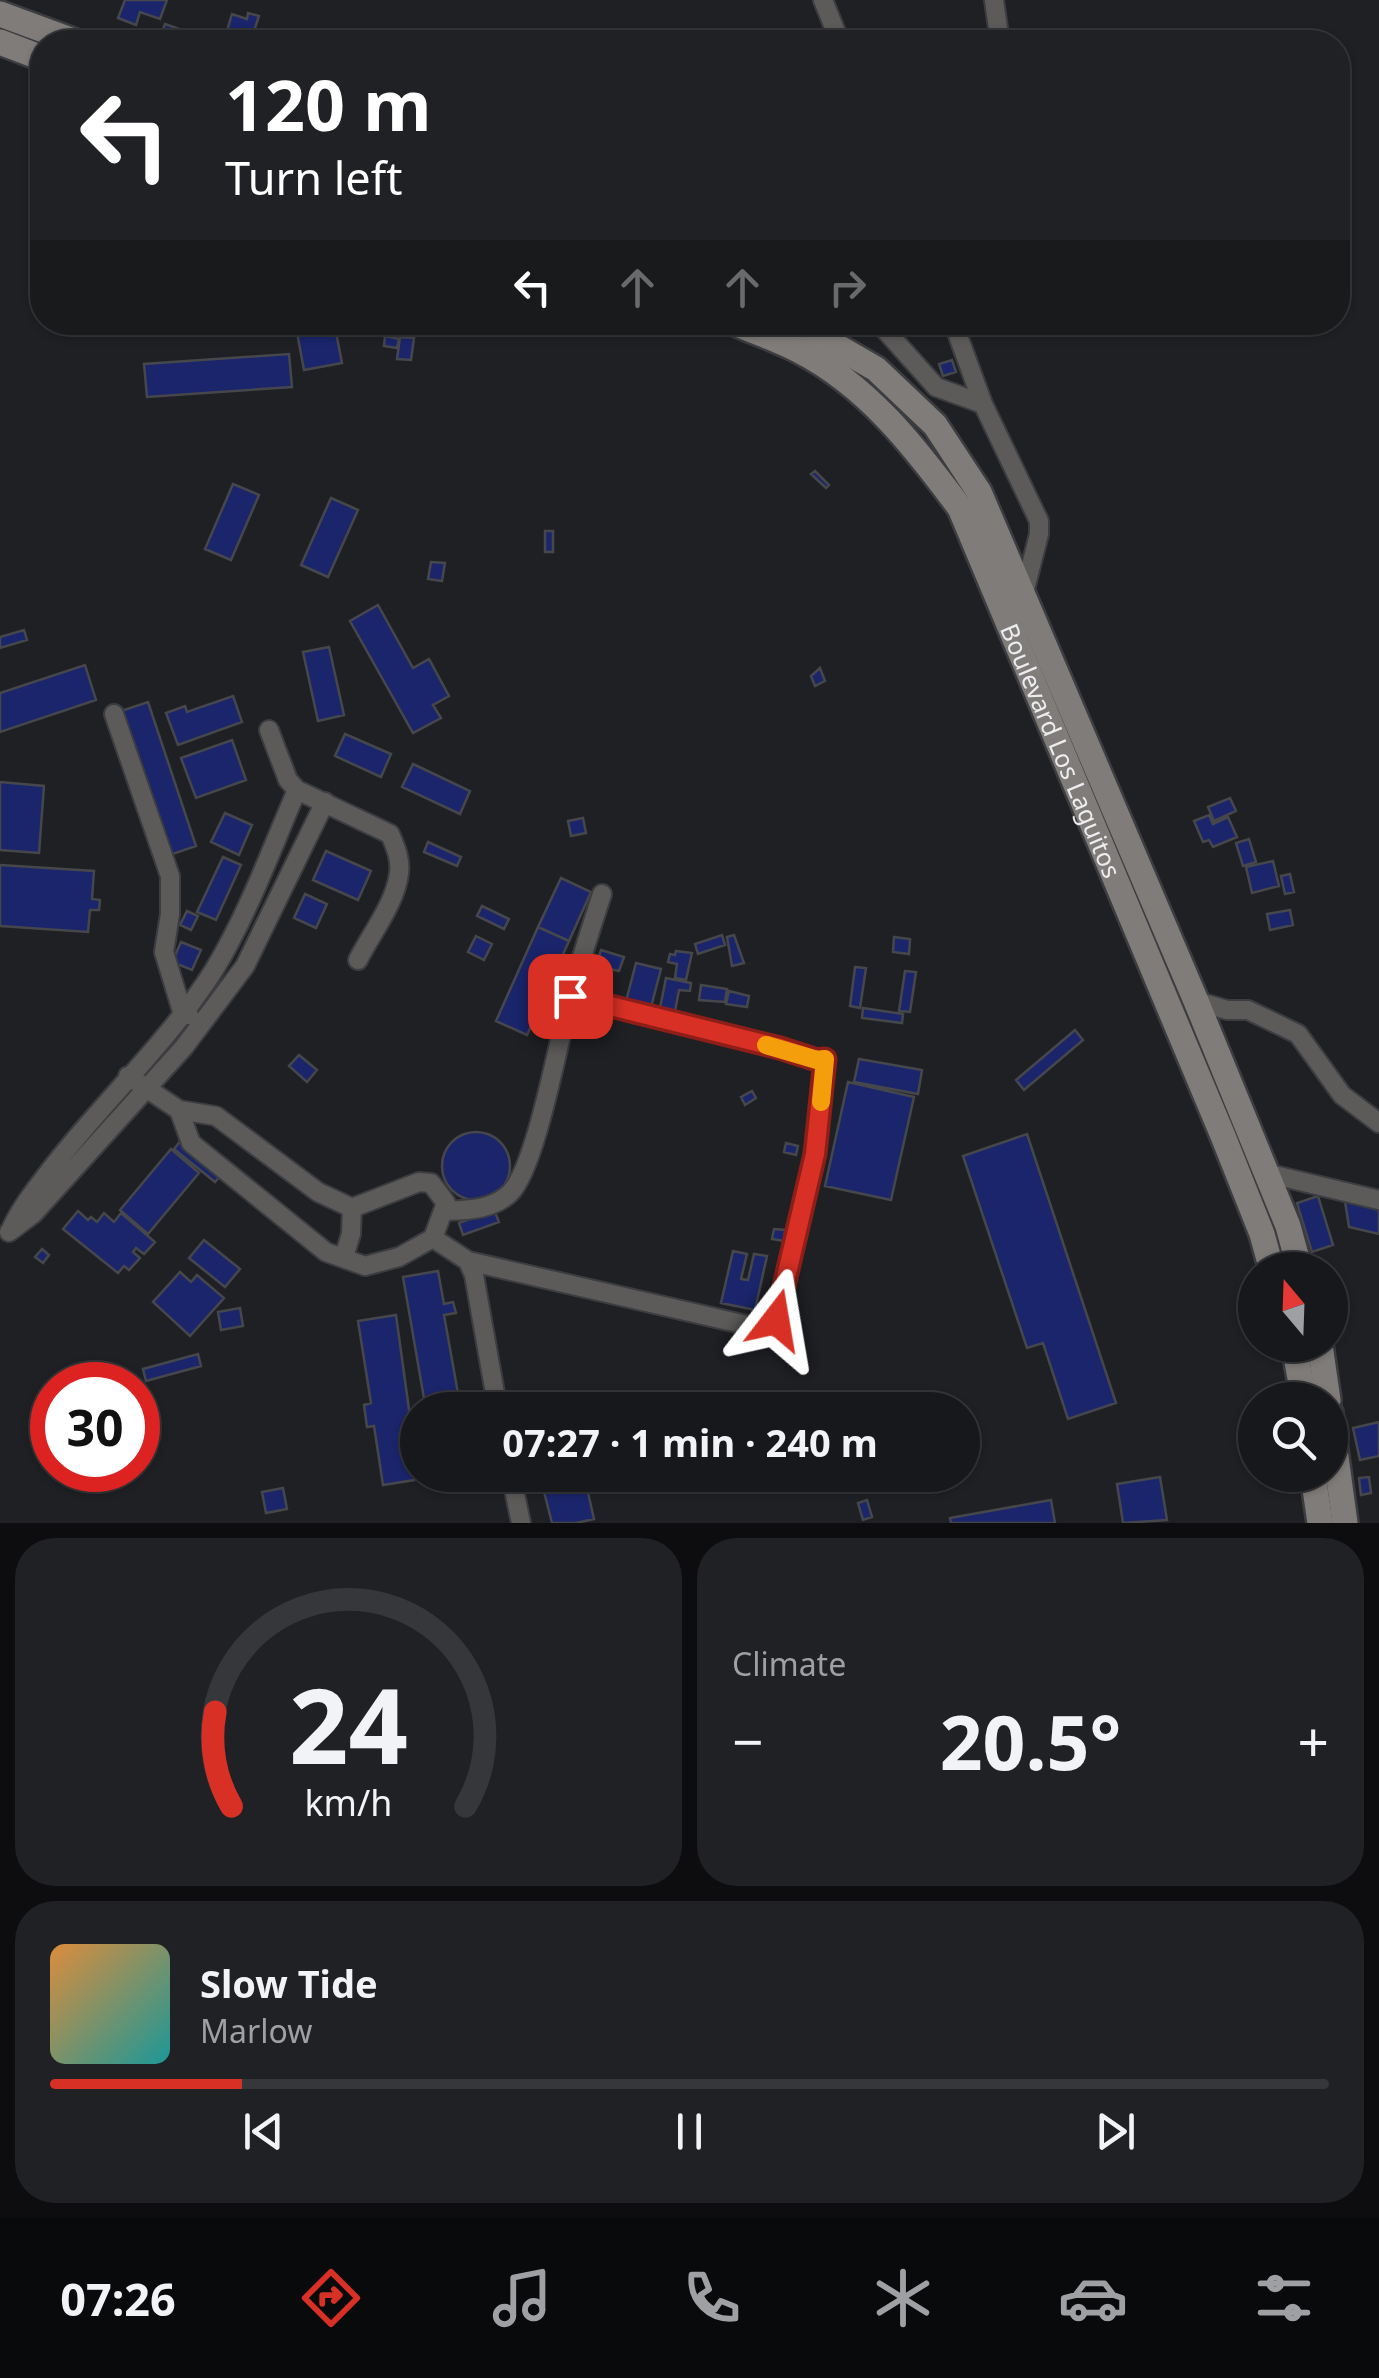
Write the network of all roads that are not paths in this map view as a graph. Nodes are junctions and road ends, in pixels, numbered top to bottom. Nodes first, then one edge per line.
1 (823, 0) edge
2 (994, 0) edge
3 (0, 14) edge
4 (43, 30) edge
5 (835, 30) edge
6 (998, 30) edge
7 (0, 42) edge
8 (30, 53) edge
9 (763, 335) edge
10 (817, 335) edge
11 (890, 335) edge
12 (958, 335) edge
13 (983, 404) junction
14 (1023, 597) junction
15 (114, 714) dead end
16 (269, 730) dead end
17 (297, 790) junction
18 (324, 802) junction
19 (602, 894) dead end
20 (358, 960) dead end
21 (570, 996) junction
22 (1196, 1001) junction
23 (182, 1011) junction
24 (202, 1024) junction
25 (128, 1076) junction
26 (147, 1086) junction
27 (1222, 1101) junction
28 (179, 1110) junction
29 (1379, 1123) edge
30 (1266, 1172) junction
31 (1379, 1200) edge
32 (352, 1208) junction
33 (445, 1211) junction
34 (5, 1230) edge
35 (433, 1238) junction
36 (1267, 1252) edge
37 (1295, 1252) edge
38 (344, 1257) junction
39 (468, 1261) junction
40 (495, 1392) edge
41 (515, 1492) edge
42 (1316, 1492) edge
43 (1341, 1492) edge
44 (521, 1523) edge
45 (1320, 1523) edge
46 (1345, 1523) edge

1 - 5 street
2 - 6 street
3 - 4 main road
7 - 8 main road
9 - 27 main road, Boulevard Los Laguitos
10 - 14 main road
11 - 13 street
12 - 13 street
13 - 14 street
14 - 22 main road
15 - 23 street
16 - 17 street
17 - 18 street
17 - 23 street
18 - 20 street
18 - 24 street
19 - 21 street
21 - 33 street
21 - 39 street
22 - 27 main road
22 - 29 street
23 - 24 street
23 - 25 street
24 - 26 street
25 - 26 street
25 - 34 street
26 - 28 street
26 - 34 street
27 - 30 main road
27 - 36 main road, Boulevard Los Laguitos
28 - 32 street
28 - 38 street
30 - 31 street
30 - 37 main road
32 - 33 street
32 - 38 street
33 - 35 street
35 - 38 street
35 - 39 street
39 - 40 street
41 - 44 street
42 - 45 main road
43 - 46 main road

